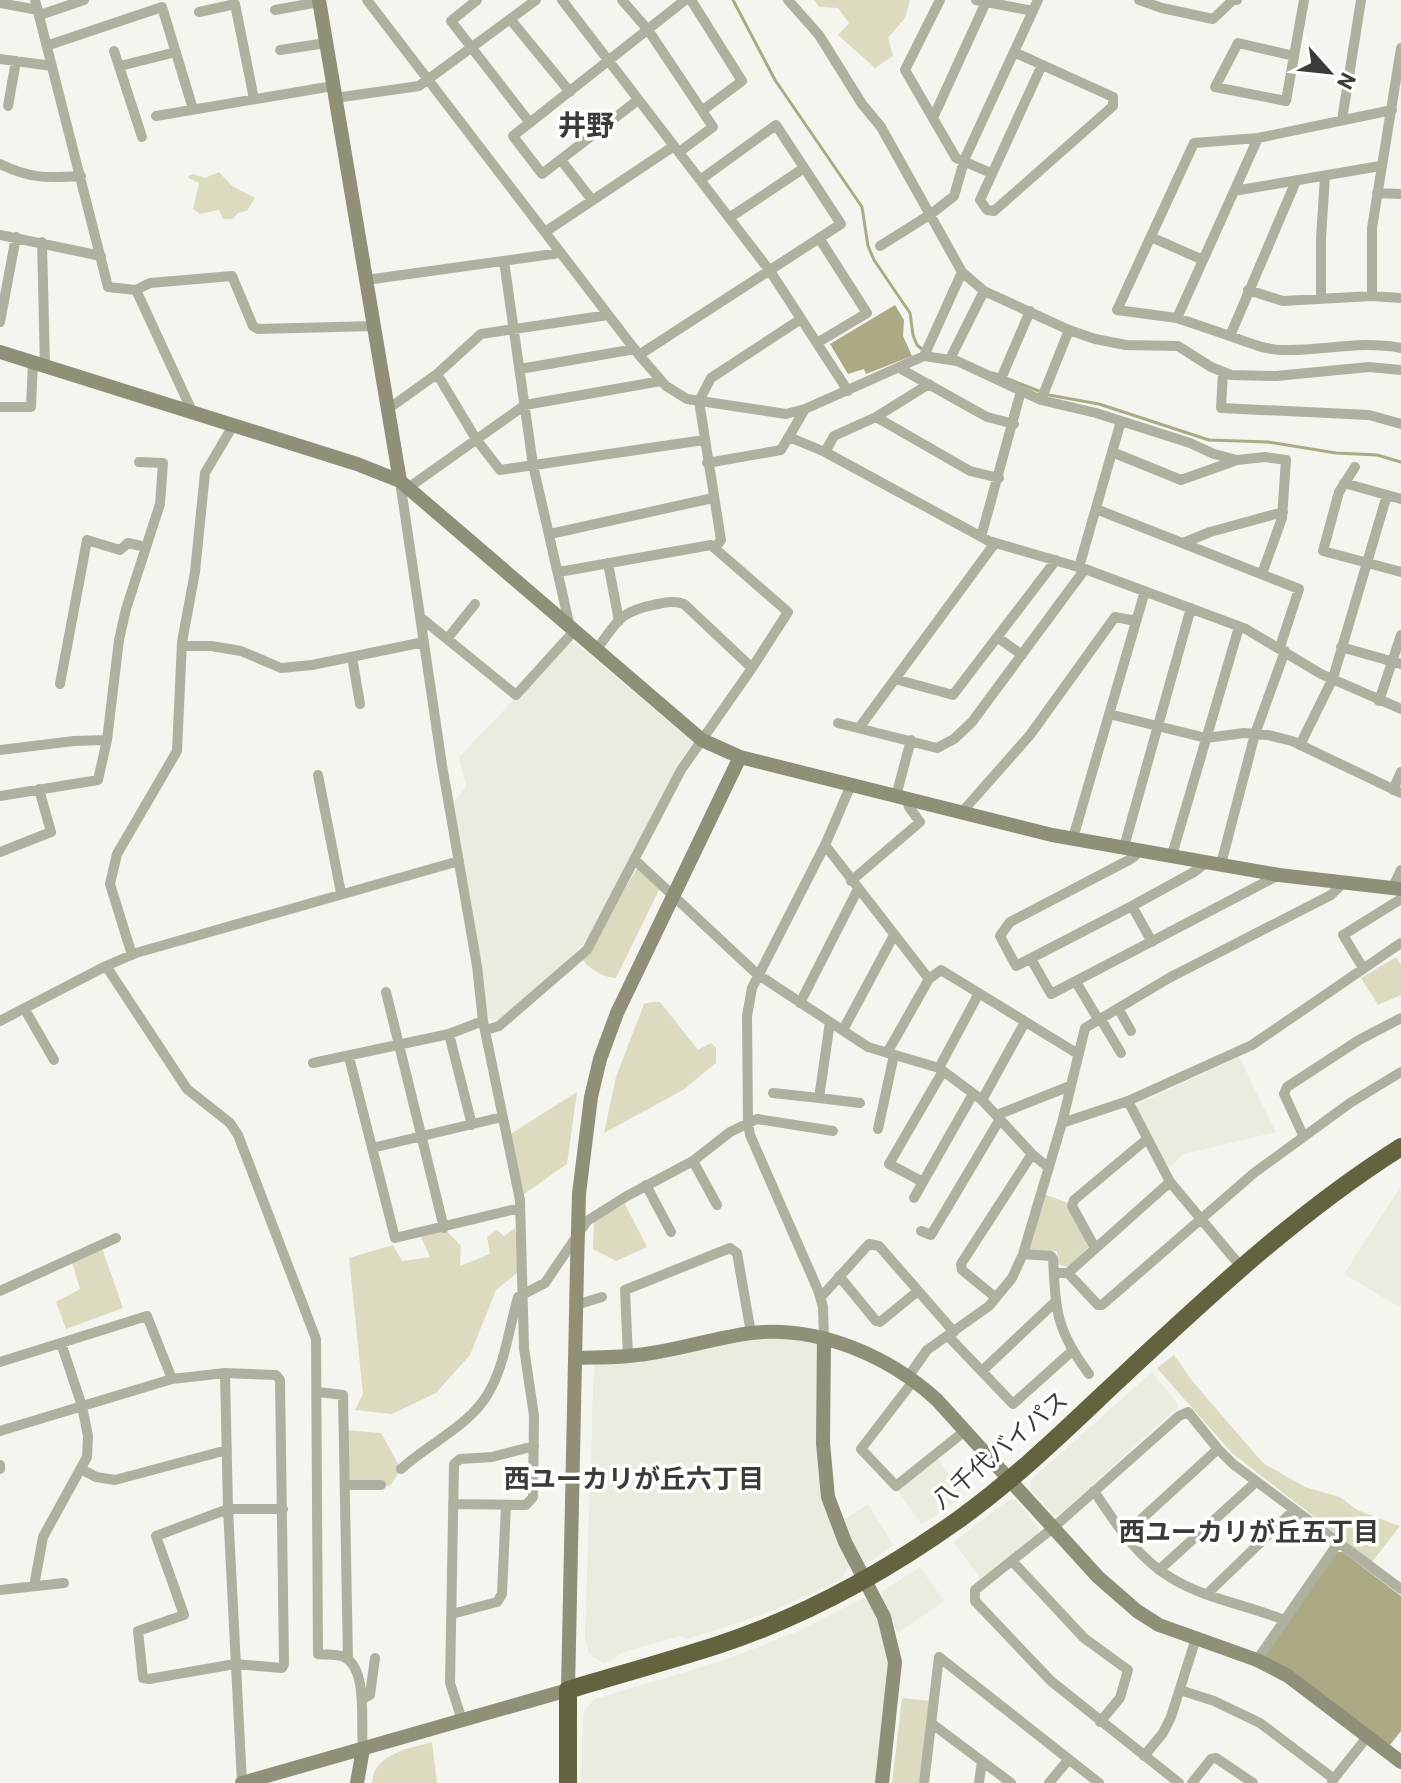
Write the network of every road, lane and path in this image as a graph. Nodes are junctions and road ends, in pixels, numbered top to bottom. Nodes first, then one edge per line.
1 (81, 0) edge
2 (367, 0) edge
3 (477, 0) edge
4 (536, 0) edge
5 (562, 0) edge
6 (622, 0) edge
7 (688, 0) edge
8 (788, 0) edge
9 (940, 0) edge
10 (1139, 0) edge
11 (1237, 0) edge
12 (1304, 0) edge
13 (1361, 0) edge
14 (319, 1) edge
15 (981, 1) edge
16 (0, 3) edge
17 (1036, 5) edge
18 (38, 8) edge
19 (275, 10) dead end
20 (199, 12) dead end
21 (510, 19) junction
22 (648, 30) junction
23 (326, 43) junction
24 (49, 45) junction
25 (470, 48) junction
26 (1401, 48) edge
27 (280, 50) dead end
28 (114, 51) dead end
29 (176, 52) junction
30 (1014, 52) junction
31 (1294, 56) junction
32 (0, 59) edge
33 (16, 61) junction
34 (609, 62) junction
35 (1042, 65) junction
36 (52, 66) junction
37 (120, 66) junction
38 (427, 79) junction
39 (334, 92) junction
40 (570, 92) junction
41 (254, 99) junction
42 (638, 100) junction
43 (8, 106) dead end
44 (1395, 107) edge
45 (193, 109) junction
46 (703, 110) junction
47 (156, 116) dead end
48 (933, 118) junction
49 (1342, 120) junction
50 (530, 123) junction
51 (142, 137) dead end
52 (1258, 138) junction
53 (676, 149) junction
54 (561, 160) junction
55 (964, 161) junction
56 (0, 164) edge
57 (1380, 166) junction
58 (804, 168) junction
59 (991, 173) junction
60 (81, 176) junction
61 (1325, 176) junction
62 (700, 180) junction
63 (1296, 181) junction
64 (1234, 191) junction
65 (1377, 193) junction
66 (1401, 194) edge
67 (592, 200) junction
68 (931, 214) junction
69 (729, 218) junction
70 (545, 232) junction
71 (0, 235) edge
72 (16, 237) junction
73 (1151, 237) junction
74 (819, 238) junction
75 (42, 242) junction
76 (880, 246) dead end
77 (560, 253) junction
78 (101, 256) junction
79 (1203, 260) junction
80 (504, 261) junction
81 (770, 271) junction
82 (962, 272) junction
83 (366, 280) junction
84 (4, 283) edge
85 (136, 290) junction
86 (1248, 290) junction
87 (984, 291) junction
88 (1372, 296) junction
89 (1401, 298) edge
90 (1321, 299) junction
91 (1030, 311) junction
92 (608, 315) junction
93 (1177, 318) junction
94 (801, 319) junction
95 (0, 322) edge
96 (374, 326) junction
97 (515, 329) junction
98 (1069, 330) junction
99 (1230, 336) junction
100 (817, 343) junction
101 (1401, 348) edge
102 (0, 352) edge
103 (637, 352) junction
104 (924, 356) junction
105 (950, 359) junction
106 (39, 364) junction
107 (520, 369) junction
108 (901, 369) junction
109 (1401, 370) edge
110 (1223, 372) junction
111 (437, 374) junction
112 (661, 381) junction
113 (1000, 381) junction
114 (929, 384) junction
115 (848, 391) junction
116 (1021, 391) junction
117 (1041, 400) junction
118 (699, 401) junction
119 (525, 405) junction
120 (0, 407) edge
121 (388, 409) junction
122 (805, 409) junction
123 (192, 411) junction
124 (876, 417) junction
125 (1121, 421) junction
126 (234, 424) junction
127 (1014, 424) junction
128 (1401, 424) edge
129 (789, 437) junction
130 (476, 439) junction
131 (704, 440) junction
132 (825, 452) junction
133 (1112, 452) junction
134 (1237, 460) junction
135 (139, 462) dead end
136 (707, 463) junction
137 (533, 465) junction
138 (1355, 467) dead end
139 (999, 478) junction
140 (1344, 483) junction
141 (404, 484) junction
142 (1387, 495) junction
143 (713, 498) junction
144 (1401, 499) edge
145 (1096, 509) junction
146 (1283, 512) junction
147 (550, 534) junction
148 (981, 537) junction
149 (995, 543) junction
150 (1183, 543) junction
151 (146, 547) junction
152 (715, 548) junction
153 (1056, 560) junction
154 (608, 563) junction
155 (1365, 563) junction
156 (1082, 568) junction
157 (559, 572) junction
158 (1401, 572) edge
159 (1262, 574) junction
160 (1145, 591) junction
161 (475, 604) dead end
162 (1191, 608) junction
163 (420, 617) junction
164 (619, 621) junction
165 (1136, 621) junction
166 (1239, 627) junction
167 (572, 629) junction
168 (1401, 635) edge
169 (997, 637) junction
170 (447, 639) junction
171 (424, 642) junction
172 (182, 646) junction
173 (1341, 647) junction
174 (1283, 649) junction
175 (596, 650) junction
176 (1022, 655) junction
177 (352, 657) junction
178 (1397, 662) edge
179 (752, 668) junction
180 (1333, 678) junction
181 (895, 679) junction
182 (60, 684) dead end
183 (1379, 701) junction
184 (360, 704) dead end
185 (1401, 709) edge
186 (1109, 714) junction
187 (838, 723) dead end
188 (1157, 726) junction
189 (859, 728) junction
190 (1255, 734) junction
191 (1206, 738) junction
192 (107, 740) junction
193 (702, 740) junction
194 (911, 740) junction
195 (1300, 745) junction
196 (0, 750) edge
197 (740, 757) junction
198 (1401, 772) edge
199 (318, 775) dead end
200 (851, 785) junction
201 (39, 789) junction
202 (1397, 792) edge
203 (0, 796) edge
204 (901, 797) junction
205 (962, 812) junction
206 (1073, 838) junction
207 (825, 845) junction
208 (1131, 848) junction
209 (0, 852) edge
210 (1172, 855) junction
211 (459, 861) junction
212 (636, 861) junction
213 (1214, 863) junction
214 (1401, 870) edge
215 (1279, 875) junction
216 (1344, 882) junction
217 (855, 885) junction
218 (1398, 892) edge
219 (341, 893) junction
220 (673, 896) junction
221 (1132, 906) junction
222 (894, 935) junction
223 (1152, 942) junction
224 (1400, 948) edge
225 (132, 955) junction
226 (1031, 959) junction
227 (106, 966) junction
228 (1363, 968) junction
229 (757, 974) junction
230 (929, 979) junction
231 (1076, 982) junction
232 (386, 992) dead end
233 (979, 993) junction
234 (800, 1003) junction
235 (24, 1008) junction
236 (1118, 1008) junction
237 (1099, 1018) junction
238 (1401, 1018) edge
239 (0, 1021) edge
240 (830, 1022) junction
241 (1025, 1022) junction
242 (484, 1025) junction
243 (843, 1030) junction
244 (1131, 1031) dead end
245 (449, 1034) junction
246 (399, 1045) junction
247 (1121, 1053) dead end
248 (890, 1054) junction
249 (1078, 1054) junction
250 (349, 1057) junction
251 (54, 1060) dead end
252 (313, 1063) dead end
253 (941, 1069) junction
254 (1401, 1072) edge
255 (1070, 1086) junction
256 (773, 1093) dead end
257 (977, 1097) junction
258 (819, 1098) junction
259 (1128, 1101) junction
260 (860, 1103) dead end
261 (502, 1117) junction
262 (998, 1117) junction
263 (748, 1123) junction
264 (1062, 1123) junction
265 (472, 1125) junction
266 (878, 1129) dead end
267 (833, 1131) dead end
268 (1303, 1135) junction
269 (422, 1137) junction
270 (1147, 1139) junction
271 (1401, 1147) edge
272 (372, 1148) junction
273 (1032, 1154) junction
274 (693, 1161) junction
275 (1049, 1168) junction
276 (923, 1182) junction
277 (1170, 1182) junction
278 (646, 1185) junction
279 (914, 1198) dead end
280 (717, 1205) dead end
281 (520, 1208) junction
282 (1201, 1219) junction
283 (444, 1228) junction
284 (921, 1231) dead end
285 (671, 1232) dead end
286 (116, 1238) dead end
287 (1095, 1248) junction
288 (1023, 1254) junction
289 (1242, 1268) junction
290 (1054, 1273) junction
291 (1068, 1273) junction
292 (839, 1276) junction
293 (0, 1291) edge
294 (918, 1291) junction
295 (524, 1294) junction
296 (602, 1297) dead end
297 (821, 1297) junction
298 (995, 1297) junction
299 (1054, 1303) junction
300 (576, 1305) junction
301 (751, 1333) junction
302 (951, 1334) junction
303 (824, 1339) junction
304 (61, 1343) junction
305 (1072, 1351) junction
306 (628, 1356) junction
307 (575, 1358) junction
308 (0, 1362) edge
309 (982, 1371) junction
310 (225, 1373) junction
311 (1089, 1374) dead end
312 (911, 1378) junction
313 (172, 1379) junction
314 (318, 1392) junction
315 (82, 1406) junction
316 (966, 1430) junction
317 (0, 1431) edge
318 (534, 1446) junction
319 (1218, 1449) junction
320 (227, 1450) junction
321 (81, 1469) junction
322 (401, 1469) dead end
323 (1010, 1480) junction
324 (1256, 1482) junction
325 (346, 1485) junction
326 (381, 1485) dead end
327 (1094, 1491) junction
328 (453, 1504) junction
329 (506, 1505) junction
330 (228, 1509) junction
331 (283, 1509) junction
332 (1294, 1510) junction
333 (1054, 1527) junction
334 (1124, 1535) junction
335 (1338, 1543) junction
336 (1013, 1562) junction
337 (1159, 1570) junction
338 (865, 1579) junction
339 (64, 1583) dead end
340 (34, 1586) junction
341 (1401, 1589) edge
342 (0, 1590) edge
343 (1207, 1594) junction
344 (452, 1614) junction
345 (1284, 1620) junction
346 (1196, 1638) junction
347 (375, 1658) dead end
348 (348, 1660) junction
349 (1257, 1660) junction
350 (235, 1664) junction
351 (568, 1690) junction
352 (1180, 1690) junction
353 (362, 1699) junction
354 (462, 1720) junction
355 (1100, 1722) junction
356 (931, 1723) junction
357 (1368, 1736) junction
358 (363, 1749) junction
359 (1144, 1756) junction
360 (1069, 1759) junction
361 (982, 1761) junction
362 (1401, 1762) edge
363 (1333, 1781) edge
364 (242, 1783) edge
365 (357, 1783) edge
366 (568, 1783) edge
367 (882, 1783) edge
368 (924, 1783) edge
369 (979, 1783) edge
370 (1011, 1783) edge
371 (1049, 1783) edge
372 (1099, 1783) edge
373 (1179, 1783) edge
374 (1192, 1783) edge
375 (1253, 1783) edge

1 - 18 street
2 - 38 street
3 - 25 street
4 - 21 street
5 - 34 street
6 - 22 street
7 - 22 street
7 - 46 street
8 - 68 street
9 - 48 street
10 - 11 street
12 - 31 street
13 - 49 street
14 - 19 street
14 - 23 street
15 - 17 street
15 - 48 street
16 - 18 street
17 - 30 street
18 - 24 street
20 - 41 street
21 - 25 street
21 - 40 street
22 - 34 street
22 - 46 street
23 - 27 street
23 - 39 street
24 - 29 street
24 - 36 street
25 - 38 street
25 - 50 street
26 - 44 street
28 - 37 street
29 - 37 street
29 - 45 street
30 - 35 street
30 - 55 street
31 - 31 street
32 - 33 street
33 - 36 street
33 - 43 street
34 - 40 street
34 - 42 street
35 - 59 street
35 - 59 street
36 - 60 street
37 - 51 street
38 - 39 street
38 - 70 street
39 - 41 street
39 - 83 street
40 - 50 street
41 - 45 street
42 - 53 street
42 - 54 street
44 - 49 street
44 - 57 street
45 - 47 street
46 - 53 street
48 - 55 street
49 - 52 street
50 - 54 street
52 - 64 street
52 - 73 street
53 - 62 street
53 - 67 street
54 - 67 street
55 - 59 street
55 - 68 street
56 - 60 street
57 - 61 street
57 - 65 street
58 - 62 street
58 - 69 street
58 - 74 street
60 - 78 street
61 - 63 street
61 - 90 street
62 - 69 street
63 - 64 street
63 - 86 street
64 - 79 street
65 - 66 street
65 - 88 street
67 - 70 street
68 - 76 street
68 - 82 street
69 - 81 street
70 - 77 street
71 - 72 street
72 - 75 street
72 - 84 street
73 - 79 street
73 - 93 street
74 - 81 street
74 - 100 street
75 - 78 street
75 - 106 street
77 - 80 street
77 - 92 street
78 - 85 street
79 - 93 street
80 - 83 street
80 - 97 street
81 - 94 street
81 - 103 street
82 - 87 street
82 - 104 street
83 - 96 street
84 - 95 street
85 - 96 street
85 - 123 street
86 - 90 street
86 - 99 street
87 - 91 street
87 - 105 street
88 - 89 street
88 - 90 street
91 - 98 street
91 - 113 street
92 - 97 street
92 - 103 street
93 - 99 street
94 - 100 street
94 - 118 street
96 - 121 street
97 - 107 street
97 - 111 street
98 - 110 street
98 - 117 street
99 - 101 street
100 - 115 street
102 - 106 street
103 - 107 street
103 - 112 street
104 - 105 street
104 - 108 street
105 - 113 street
106 - 120 street
106 - 123 street
107 - 119 street
108 - 114 street
108 - 115 street
109 - 110 street
110 - 128 street
111 - 121 street
111 - 130 street
112 - 118 street
112 - 119 street
113 - 116 street
114 - 124 street
114 - 127 street
115 - 122 street
116 - 117 street
116 - 127 street
117 - 125 street
118 - 122 street
118 - 131 street
119 - 130 street
119 - 137 street
121 - 141 street
122 - 129 street
123 - 126 street
124 - 132 street
124 - 139 street
125 - 133 street
125 - 134 street
126 - 141 street
126 - 172 street
127 - 139 street
129 - 132 street
129 - 136 street
130 - 137 street
130 - 141 street
131 - 136 street
131 - 137 street
132 - 148 street
133 - 134 street
133 - 145 street
134 - 146 street
135 - 151 street
136 - 143 street
137 - 147 street
138 - 140 street
139 - 148 street
140 - 142 street
140 - 155 street
141 - 163 street
141 - 167 street
142 - 144 street
142 - 155 street
143 - 147 street
143 - 152 street
145 - 150 street
145 - 156 street
146 - 150 street
146 - 159 street
147 - 157 street
148 - 149 street
149 - 153 street
149 - 181 street
150 - 159 street
151 - 182 street
151 - 192 street
152 - 154 street
152 - 179 street
153 - 156 street
153 - 169 street
154 - 157 street
154 - 164 street
155 - 158 street
155 - 173 street
156 - 160 street
156 - 176 street
157 - 167 street
159 - 174 street
160 - 162 street
160 - 165 street
161 - 170 street
162 - 166 street
162 - 188 street
163 - 170 street
163 - 171 street
164 - 175 street
164 - 179 street
165 - 186 street
165 - 205 street
166 - 174 street
166 - 191 street
167 - 170 street
167 - 175 street
168 - 178 street
169 - 176 street
169 - 181 street
171 - 177 street
171 - 211 street
172 - 177 street
172 - 225 street
173 - 178 street
173 - 180 street
174 - 180 street
174 - 190 street
175 - 193 street
176 - 194 street
177 - 184 street
178 - 183 street
179 - 193 street
180 - 183 street
180 - 195 street
181 - 189 street
183 - 185 street
186 - 188 street
186 - 206 street
187 - 189 street
188 - 191 street
188 - 208 street
189 - 194 street
190 - 191 street
190 - 195 street
190 - 213 street
191 - 210 street
192 - 196 street
192 - 201 street
193 - 197 street
193 - 212 street
194 - 204 street
195 - 202 street
197 - 200 street
197 - 220 street
198 - 202 street
199 - 219 street
200 - 204 street
200 - 207 street
201 - 203 street
201 - 209 street
204 - 205 street
204 - 217 street
205 - 206 street
206 - 208 street
207 - 217 street
207 - 229 street
208 - 210 street
208 - 226 street
210 - 213 street
211 - 219 street
211 - 242 street
212 - 220 street
212 - 242 street
213 - 215 street
213 - 221 street
214 - 218 street
215 - 216 street
215 - 223 street
216 - 218 street
216 - 236 street
217 - 222 street
217 - 234 street
218 - 228 street
219 - 225 street
220 - 229 street
220 - 300 street, bridge
221 - 223 street
221 - 226 street
222 - 230 street
222 - 243 street
223 - 231 street
224 - 228 street
225 - 227 street
226 - 231 street
227 - 235 street
227 - 314 street
228 - 259 street
229 - 234 street
229 - 263 street
230 - 233 street
230 - 248 street
231 - 237 street
232 - 246 street
233 - 241 street
233 - 253 street
234 - 240 street
235 - 239 street
235 - 251 street
236 - 237 street
236 - 244 street
237 - 247 street
237 - 249 street
238 - 268 street
240 - 243 street
240 - 258 street
241 - 249 street
241 - 257 street
242 - 245 street
242 - 261 street
243 - 248 street
245 - 246 street
245 - 265 street
246 - 250 street
246 - 269 street
248 - 253 street
248 - 266 street
249 - 255 street
250 - 252 street
250 - 272 street
253 - 257 street
253 - 276 street
254 - 268 street
255 - 262 street
255 - 264 street
256 - 258 street
257 - 262 street
257 - 276 street
258 - 260 street
259 - 264 street
259 - 270 street
261 - 265 street
261 - 281 street
262 - 273 street
262 - 284 street
263 - 267 street
263 - 274 street
263 - 297 street
264 - 275 street
265 - 269 street
268 - 282 street
269 - 272 street
269 - 283 street
270 - 277 street
270 - 287 street
271 - 289 highway, 八千代バイパス
272 - 283 street
273 - 275 street
273 - 298 street
274 - 278 street
274 - 280 street
275 - 288 street
276 - 279 street
277 - 282 street
277 - 287 street
278 - 285 street
278 - 295 street
281 - 283 street
281 - 295 street
282 - 289 street
282 - 291 street
286 - 293 street
287 - 291 street
288 - 290 street
288 - 298 street
289 - 323 highway, 八千代バイパス
290 - 291 street
290 - 299 street
292 - 294 street
292 - 294 street
292 - 297 street
294 - 302 street
295 - 318 street
295 - 322 street
296 - 300 street
297 - 303 street
298 - 302 street
299 - 305 street
299 - 309 street
300 - 307 street
301 - 303 street
301 - 306 street
301 - 306 street
302 - 309 street
302 - 312 street
303 - 312 street
303 - 338 street
304 - 308 street
304 - 313 street
304 - 315 street
305 - 309 street
305 - 311 street
306 - 307 street
307 - 351 street
310 - 313 street
310 - 320 street
310 - 331 street
312 - 316 street
312 - 316 street
313 - 315 street
314 - 325 street
314 - 348 street
315 - 317 street
315 - 321 street
316 - 323 street
318 - 328 street
318 - 329 street
319 - 324 street
319 - 327 street
319 - 334 street
320 - 321 street
320 - 330 street
321 - 340 street
323 - 333 street
323 - 338 highway, 八千代バイパス
324 - 332 street
324 - 337 street
325 - 326 street
325 - 348 street
327 - 333 street
327 - 334 street
328 - 329 street
328 - 344 street
329 - 344 street
330 - 331 street
330 - 350 street
330 - 350 street
331 - 350 street
332 - 335 street
332 - 343 street
333 - 336 street
333 - 346 street
334 - 337 street
335 - 341 street
335 - 345 street
336 - 355 street
336 - 355 street
337 - 343 street
338 - 351 highway, 八千代バイパス
338 - 367 street
339 - 340 street
340 - 342 street
343 - 345 street
344 - 354 street
345 - 349 street
346 - 349 street
346 - 352 street
347 - 353 street
348 - 353 street
349 - 357 street
350 - 364 street
351 - 354 street
351 - 366 highway
352 - 359 street
352 - 363 street
353 - 358 street
354 - 358 street
355 - 359 street
356 - 360 street
356 - 361 street
356 - 368 street
357 - 362 street
357 - 363 street
358 - 364 street
358 - 365 street
359 - 373 street
360 - 371 street
360 - 372 street
361 - 369 street
361 - 370 street
374 - 375 street

